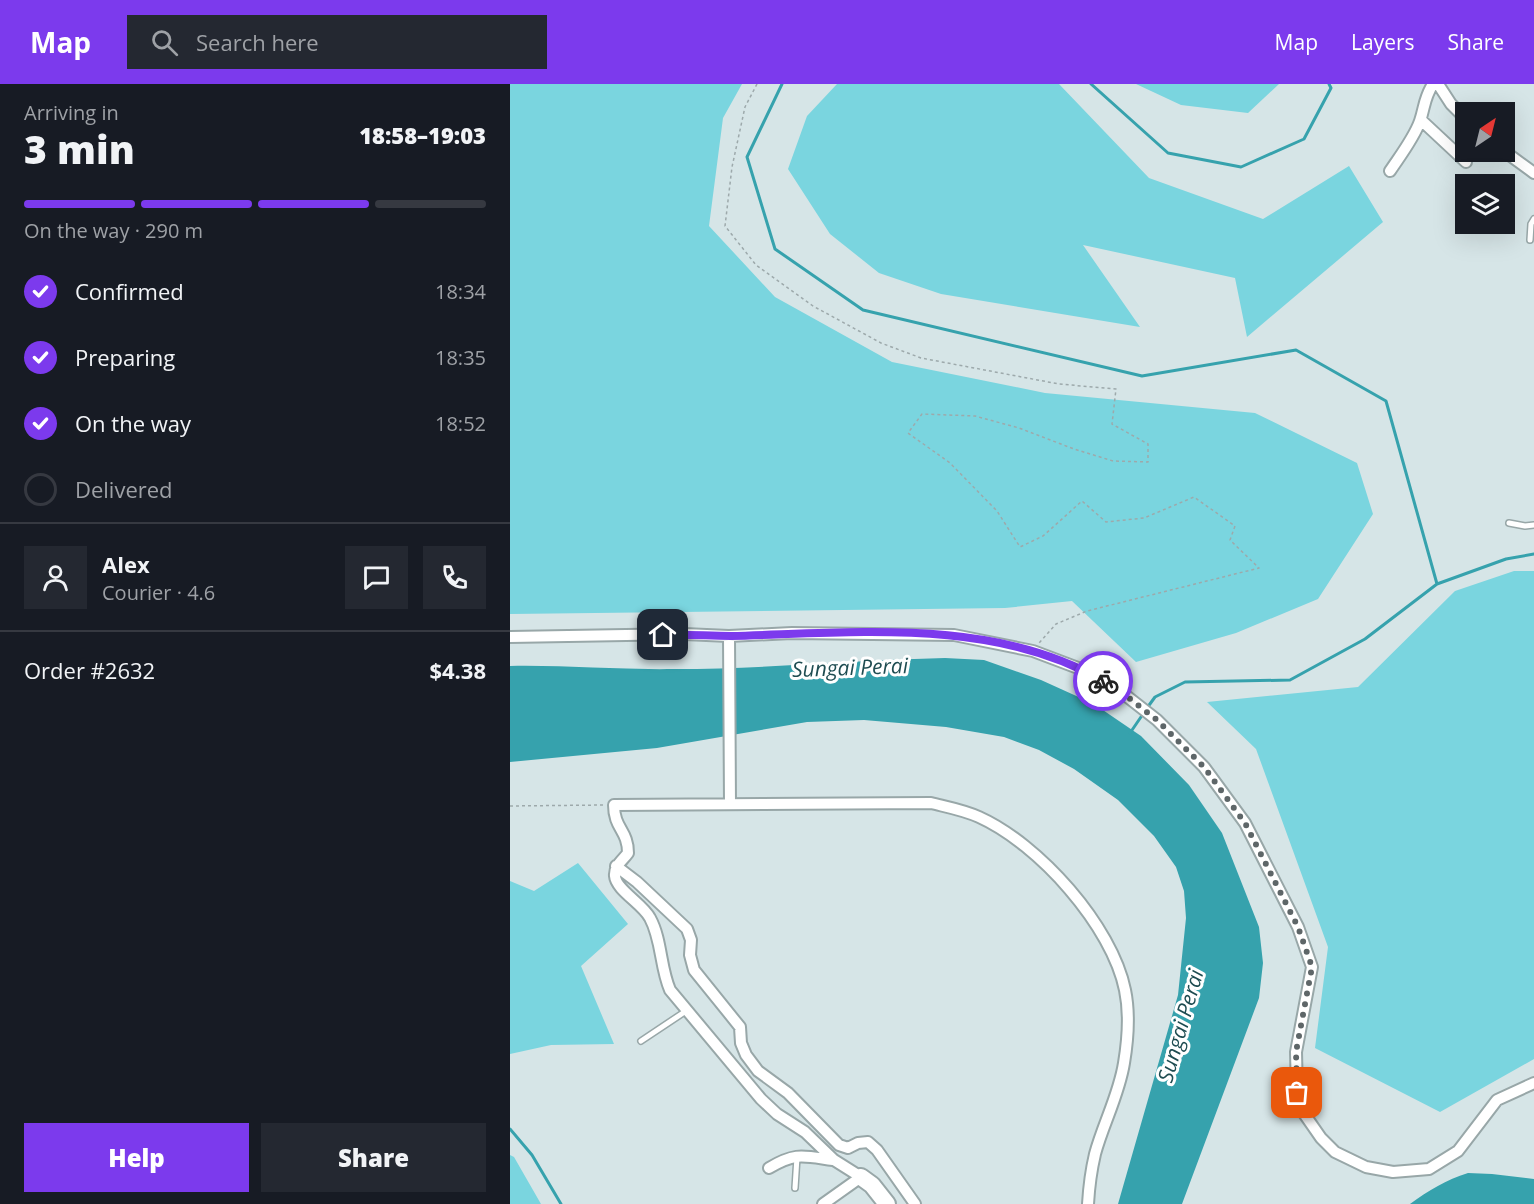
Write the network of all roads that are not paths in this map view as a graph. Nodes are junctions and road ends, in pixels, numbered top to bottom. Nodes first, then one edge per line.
1 (1433, 84) edge
2 (1438, 84) edge
3 (1455, 108) edge
4 (1421, 120) junction
5 (1455, 152) edge
6 (1515, 158) edge
7 (1390, 171) dead end
8 (1534, 173) edge
9 (1534, 219) edge
10 (1530, 240) dead end
11 (1509, 523) dead end
12 (1534, 525) edge
13 (729, 636) junction
14 (510, 637) edge
15 (730, 804) junction
16 (616, 866) junction
17 (686, 1011) junction
18 (641, 1041) dead end
19 (1534, 1083) edge
20 (797, 1156) junction
21 (834, 1160) junction
22 (769, 1168) dead end
23 (861, 1177) junction
24 (795, 1188) dead end
25 (823, 1204) edge
26 (886, 1204) edge
27 (915, 1204) edge
28 (1088, 1204) edge

1 - 4 street
2 - 3 street
4 - 5 street
4 - 7 street
6 - 8 street
9 - 10 lane
11 - 12 lane
13 - 14 street
13 - 15 street
13 - 19 street
15 - 16 street
15 - 28 street
16 - 17 street
16 - 27 street
17 - 18 lane
17 - 21 street
20 - 21 street
20 - 22 street
20 - 24 lane
21 - 23 street
23 - 25 street
23 - 26 street

